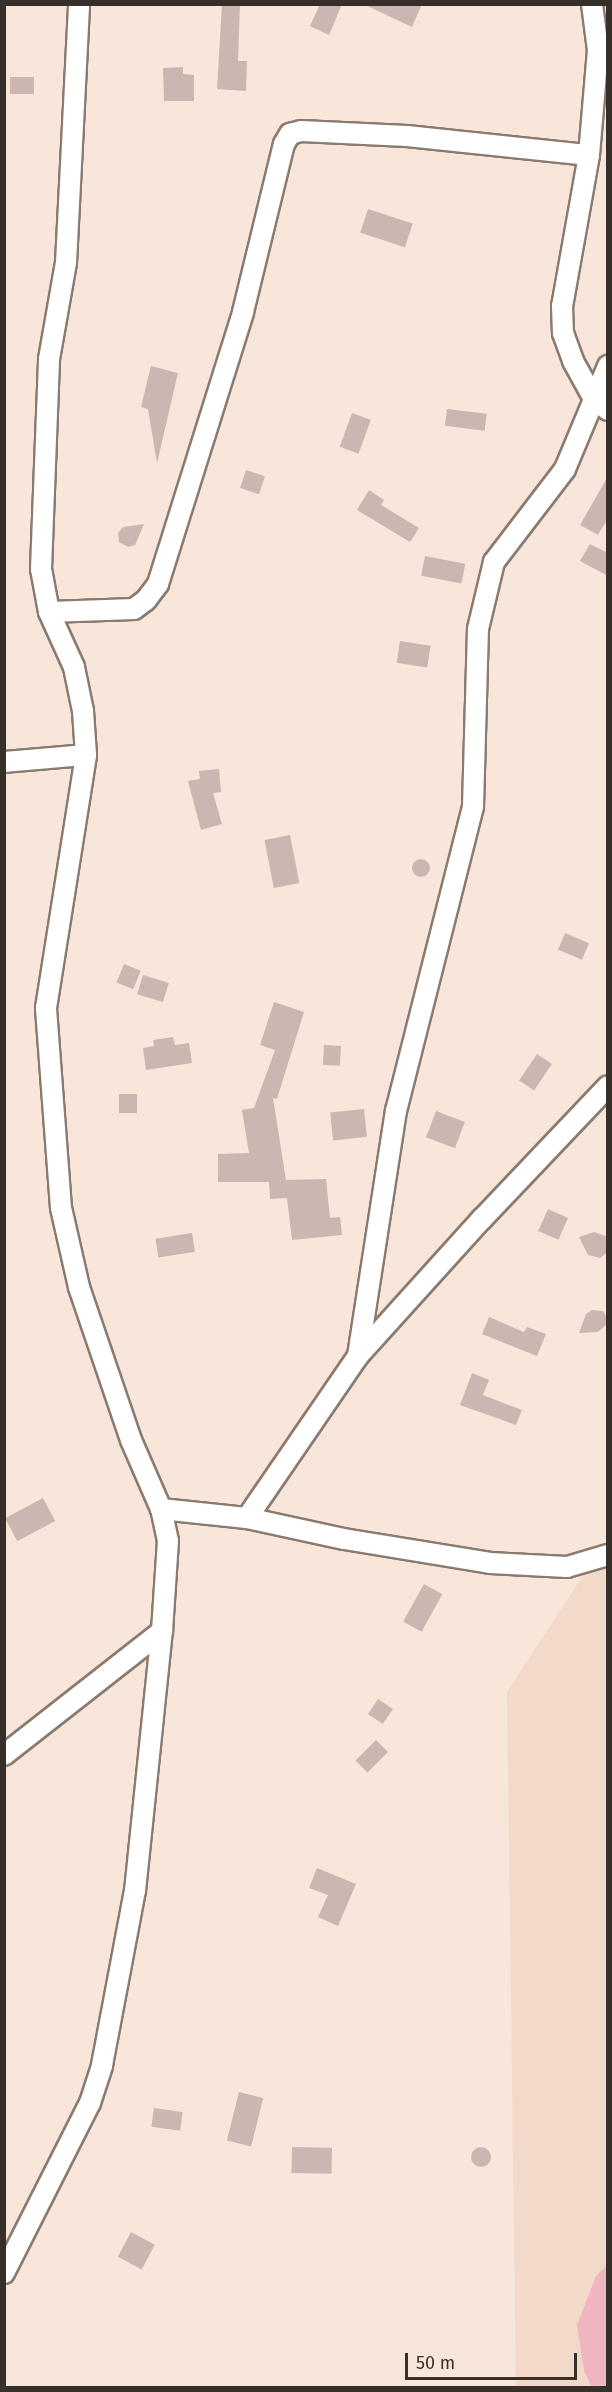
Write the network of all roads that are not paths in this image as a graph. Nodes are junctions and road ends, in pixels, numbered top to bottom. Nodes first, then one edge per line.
1 (79, 4) edge
2 (592, 4) edge
3 (589, 155) junction
4 (608, 366) edge
5 (601, 404) edge
6 (49, 612) junction
7 (86, 755) junction
8 (4, 762) edge
9 (608, 1086) edge
10 (358, 1356) junction
11 (161, 1509) junction
12 (247, 1518) junction
13 (608, 1555) edge
14 (162, 1631) junction
15 (4, 1755) edge
16 (4, 2274) edge

1 - 6 street
2 - 3 street
3 - 5 street
3 - 6 street
4 - 5 street
5 - 10 street
6 - 7 street
7 - 8 street
7 - 11 street
9 - 10 street
10 - 12 street
11 - 12 street
11 - 14 street
12 - 13 street
14 - 15 street
14 - 16 street

